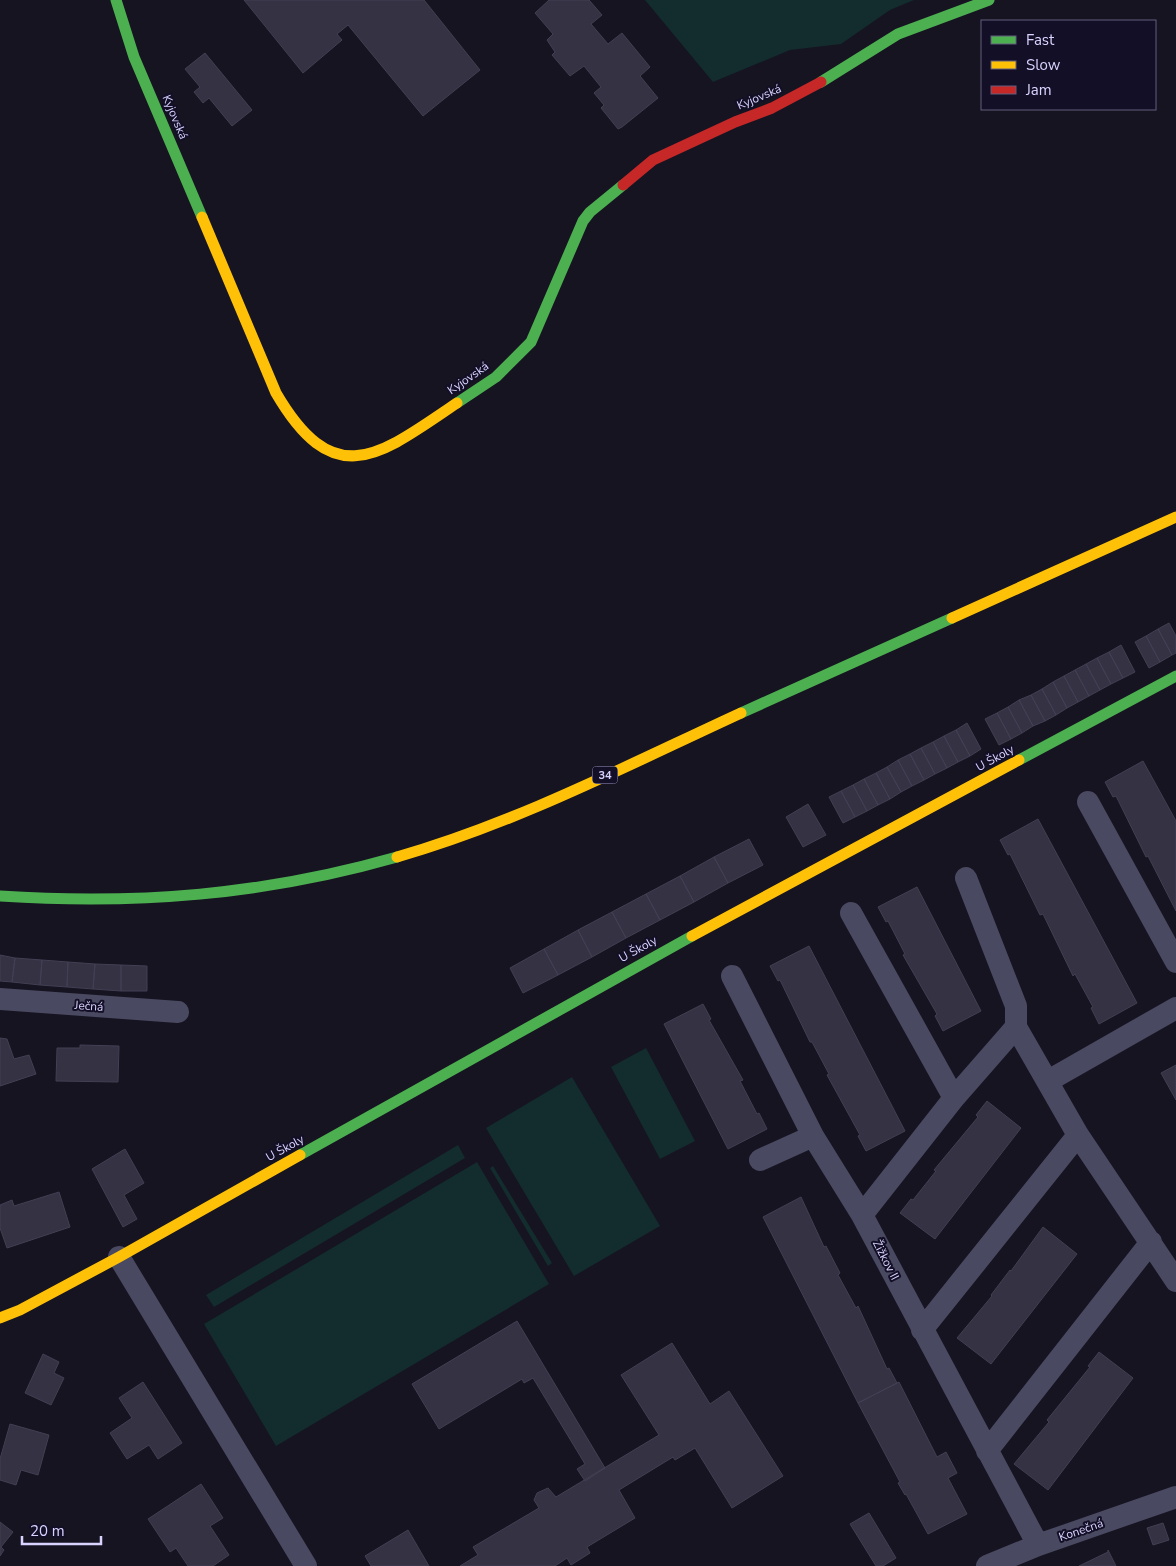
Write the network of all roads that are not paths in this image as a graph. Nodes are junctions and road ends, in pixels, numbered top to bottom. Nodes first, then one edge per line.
1 (116, 0) edge
2 (989, 0) edge
3 (1176, 517) edge
4 (1176, 676) edge
5 (1088, 802) dead end
6 (966, 878) dead end
7 (0, 896) edge
8 (851, 913) dead end
9 (1176, 962) edge
10 (732, 976) dead end
11 (0, 999) edge
12 (1176, 1008) edge
13 (178, 1012) dead end
14 (1016, 1027) junction
15 (1048, 1081) junction
16 (954, 1098) junction
17 (1078, 1135) junction
18 (813, 1136) junction
19 (760, 1160) dead end
20 (862, 1215) junction
21 (1151, 1242) junction
22 (119, 1257) junction
23 (1176, 1281) edge
24 (0, 1318) edge
25 (922, 1330) junction
26 (987, 1451) junction
27 (1176, 1497) edge
28 (1038, 1545) junction
29 (306, 1566) edge
30 (987, 1566) edge

1 - 2 street, Kyjovská
3 - 7 street, 34
4 - 22 street, U Školy
5 - 9 street
6 - 14 street
8 - 16 street
10 - 18 street, Žižkov II
11 - 13 street, Ječná
12 - 15 street
14 - 15 street
14 - 16 street
15 - 17 street
16 - 20 street
17 - 21 street
17 - 25 street
18 - 19 street
18 - 20 street, Žižkov II
20 - 25 street, Žižkov II
21 - 23 street
21 - 26 street
22 - 24 street
22 - 29 street
25 - 26 street, Žižkov II
26 - 28 street, Žižkov II
27 - 28 street, Konečná
28 - 30 street, Konečná

